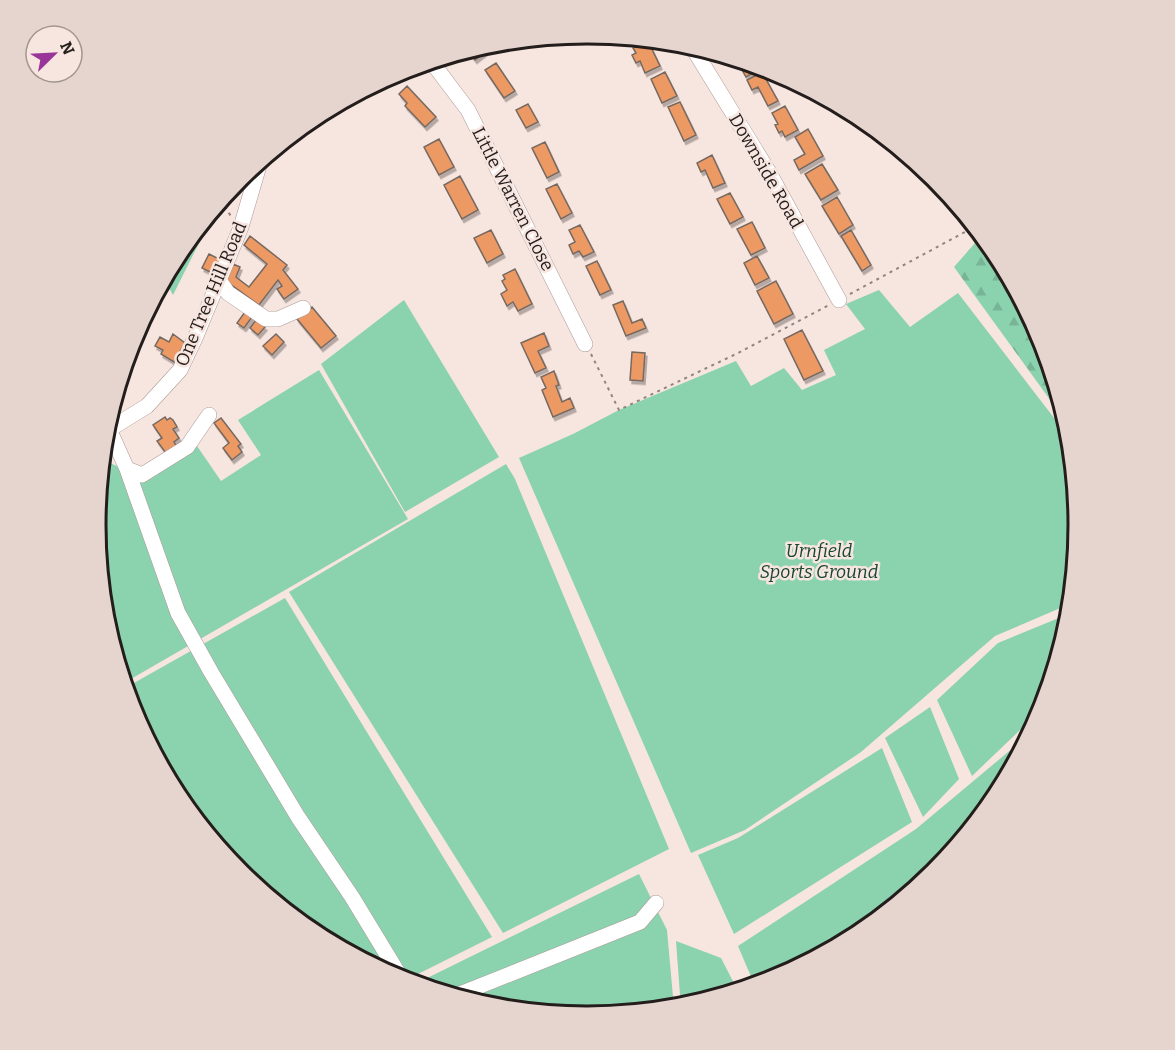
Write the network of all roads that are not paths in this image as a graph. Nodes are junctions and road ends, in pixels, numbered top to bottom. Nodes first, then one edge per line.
1 (699, 57) edge
2 (436, 68) edge
3 (256, 177) edge
4 (219, 280) junction
5 (839, 300) road end
6 (303, 308) dead end
7 (585, 344) road end
8 (209, 415) dead end
9 (116, 425) edge
10 (113, 443) edge
11 (126, 470) junction
12 (656, 903) dead end
13 (394, 966) edge
14 (467, 991) edge

1 - 5 street, Downside Road
2 - 7 street, Little Warren Close
3 - 4 street, One Tree Hill Road
4 - 6 street
4 - 9 street, One Tree Hill Road
8 - 11 street
10 - 11 street
11 - 13 street
12 - 14 street

